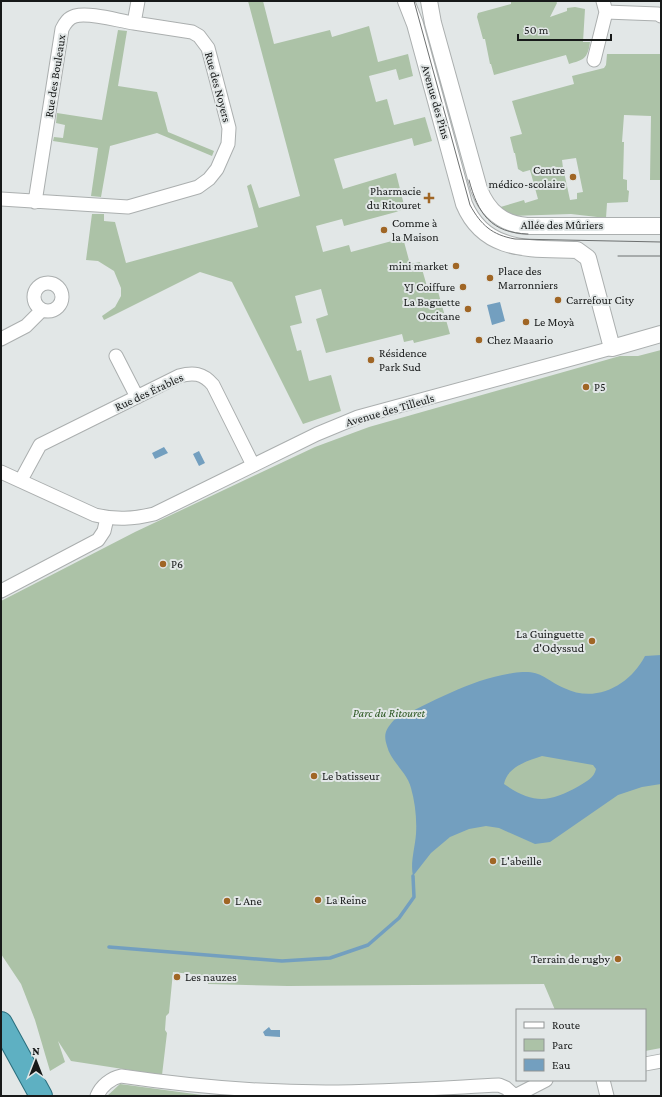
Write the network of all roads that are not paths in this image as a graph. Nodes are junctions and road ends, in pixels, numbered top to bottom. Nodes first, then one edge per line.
1 (138, 1) edge
2 (406, 1) edge
3 (429, 1) edge
4 (605, 6) edge
5 (661, 16) edge
6 (134, 23) junction
7 (594, 60) dead end
8 (479, 189) joint
9 (1, 199) edge
10 (35, 202) junction
11 (464, 204) joint
12 (661, 226) edge
13 (42, 310) dead end
14 (661, 334) edge
15 (1, 339) edge
16 (612, 348) junction
17 (116, 356) dead end
18 (136, 397) junction
19 (253, 465) junction
20 (1, 472) edge
21 (21, 480) junction
22 (107, 518) junction
23 (1, 591) edge
24 (1, 1023) edge
25 (661, 1061) edge
26 (646, 1064) edge
27 (544, 1081) edge
28 (603, 1081) edge
29 (41, 1096) edge
30 (97, 1096) edge
31 (515, 1096) edge
32 (607, 1096) edge

1 - 6 street
2 - 11 street, Avenue des Pins
3 - 8 street, Avenue des Pins
4 - 5 street
4 - 7 street
6 - 10 street, Rue des Bouleaux
6 - 10 street, Rue des Noyers
8 - 12 street, Allée des Mûriers
9 - 10 street, Rue des Noyers
11 - 16 street, Allée des Mûriers
13 - 15 street
14 - 16 street, Avenue des Tilleuls
16 - 19 street, Avenue des Tilleuls
17 - 18 street
18 - 19 street, Rue des Érables
18 - 21 street, Rue des Érables
19 - 22 street, Avenue des Tilleuls
20 - 21 street, Avenue des Tilleuls
21 - 22 street, Avenue des Tilleuls
22 - 23 street
24 - 29 highway
25 - 26 street
27 - 31 street
28 - 32 street
30 - 31 street

